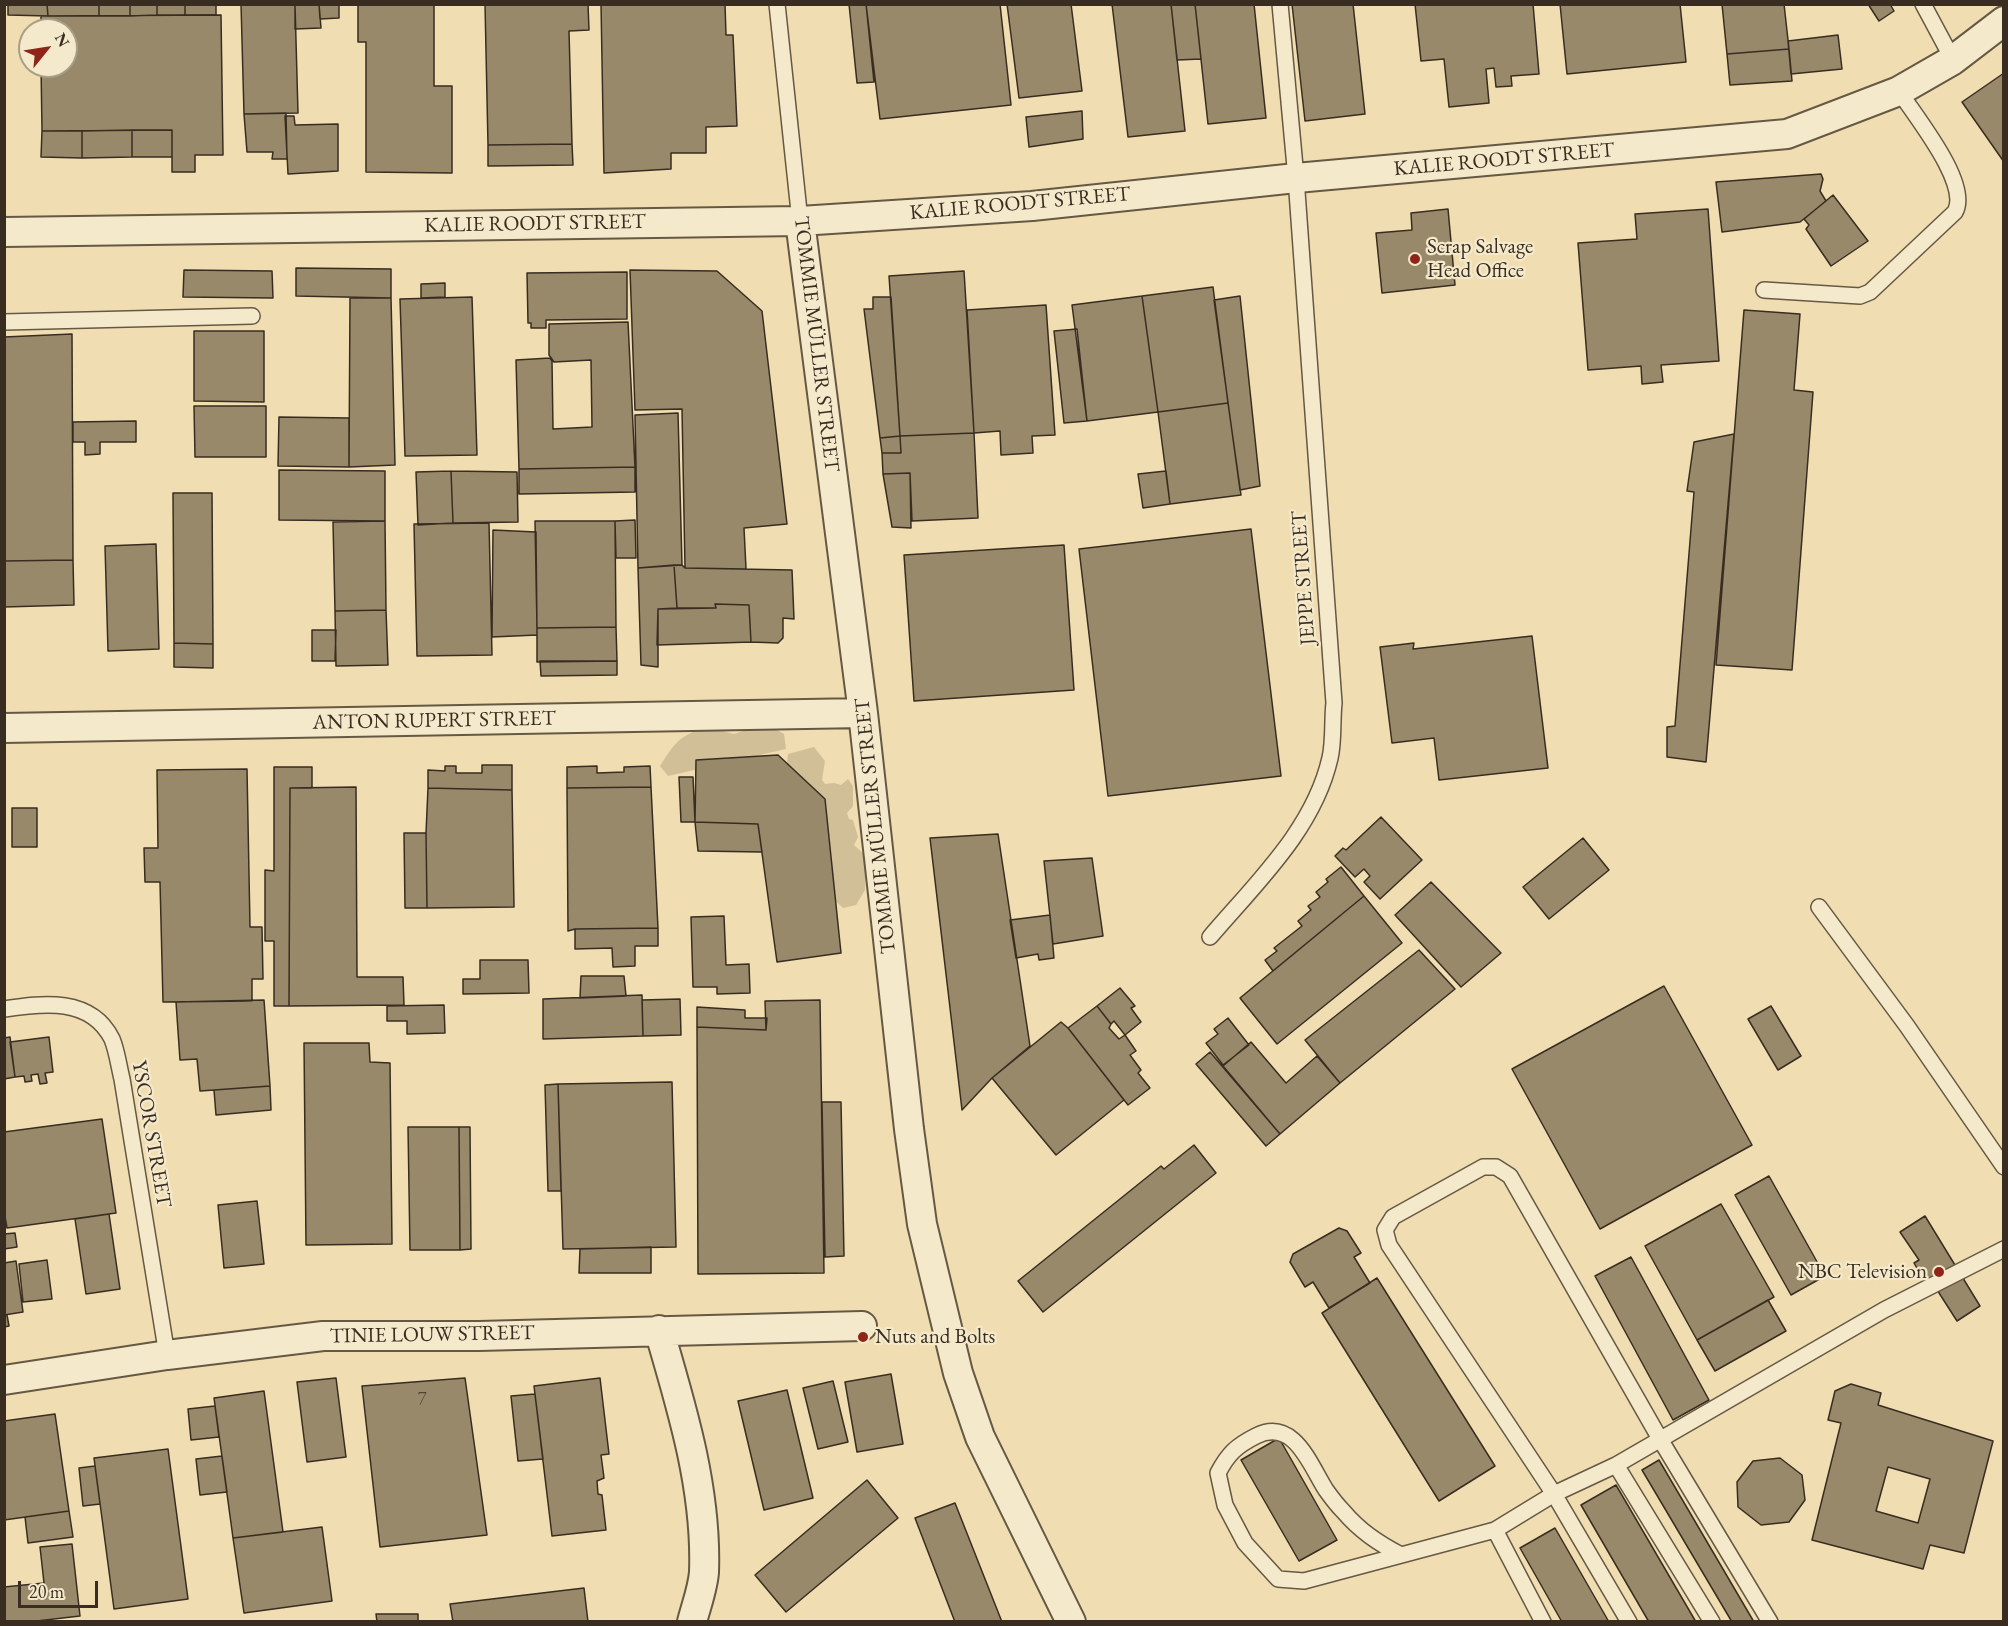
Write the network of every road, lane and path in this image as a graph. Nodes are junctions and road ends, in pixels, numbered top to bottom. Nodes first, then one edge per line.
1 (777, 4) edge
2 (1280, 4) edge
3 (1923, 4) edge
4 (2004, 21) edge
5 (1953, 60) junction
6 (1899, 91) junction
7 (1296, 178) junction
8 (800, 221) junction
9 (4, 232) edge
10 (1764, 290) dead end
11 (252, 316) dead end
12 (4, 322) edge
13 (863, 713) junction
14 (4, 728) edge
15 (1819, 907) dead end
16 (1210, 937) dead end
17 (4, 1009) edge
18 (2004, 1167) edge
19 (2004, 1249) edge
20 (862, 1326) dead end
21 (659, 1330) junction
22 (167, 1355) junction
23 (4, 1380) edge
24 (1660, 1439) junction
25 (1616, 1465) junction
26 (1554, 1494) junction
27 (1495, 1530) junction
28 (1401, 1555) junction
29 (692, 1622) edge
30 (1071, 1622) edge
31 (1543, 1622) edge
32 (1629, 1622) edge
33 (1712, 1622) edge
34 (1770, 1622) edge

1 - 8 lane, TOMMIE MÜLLER STREET
2 - 7 lane, JEPPE STREET
3 - 5 lane
4 - 5 street, KALIE ROODT STREET
5 - 6 street, KALIE ROODT STREET
6 - 7 street, KALIE ROODT STREET
6 - 10 lane
7 - 8 street, KALIE ROODT STREET
7 - 16 lane, JEPPE STREET
8 - 9 street, KALIE ROODT STREET
8 - 13 street, TOMMIE MÜLLER STREET
11 - 12 lane
13 - 14 street, ANTON RUPERT STREET
13 - 30 street, TOMMIE MÜLLER STREET
15 - 18 lane
17 - 22 lane, YSCOR STREET
19 - 24 lane
20 - 21 street, TINIE LOUW STREET
21 - 22 street, TINIE LOUW STREET
21 - 29 street
22 - 23 street, TINIE LOUW STREET
24 - 25 lane
24 - 26 lane
24 - 34 lane
25 - 26 lane
25 - 33 lane
26 - 27 lane
26 - 32 lane
27 - 28 lane
27 - 31 lane
28 - 28 lane

